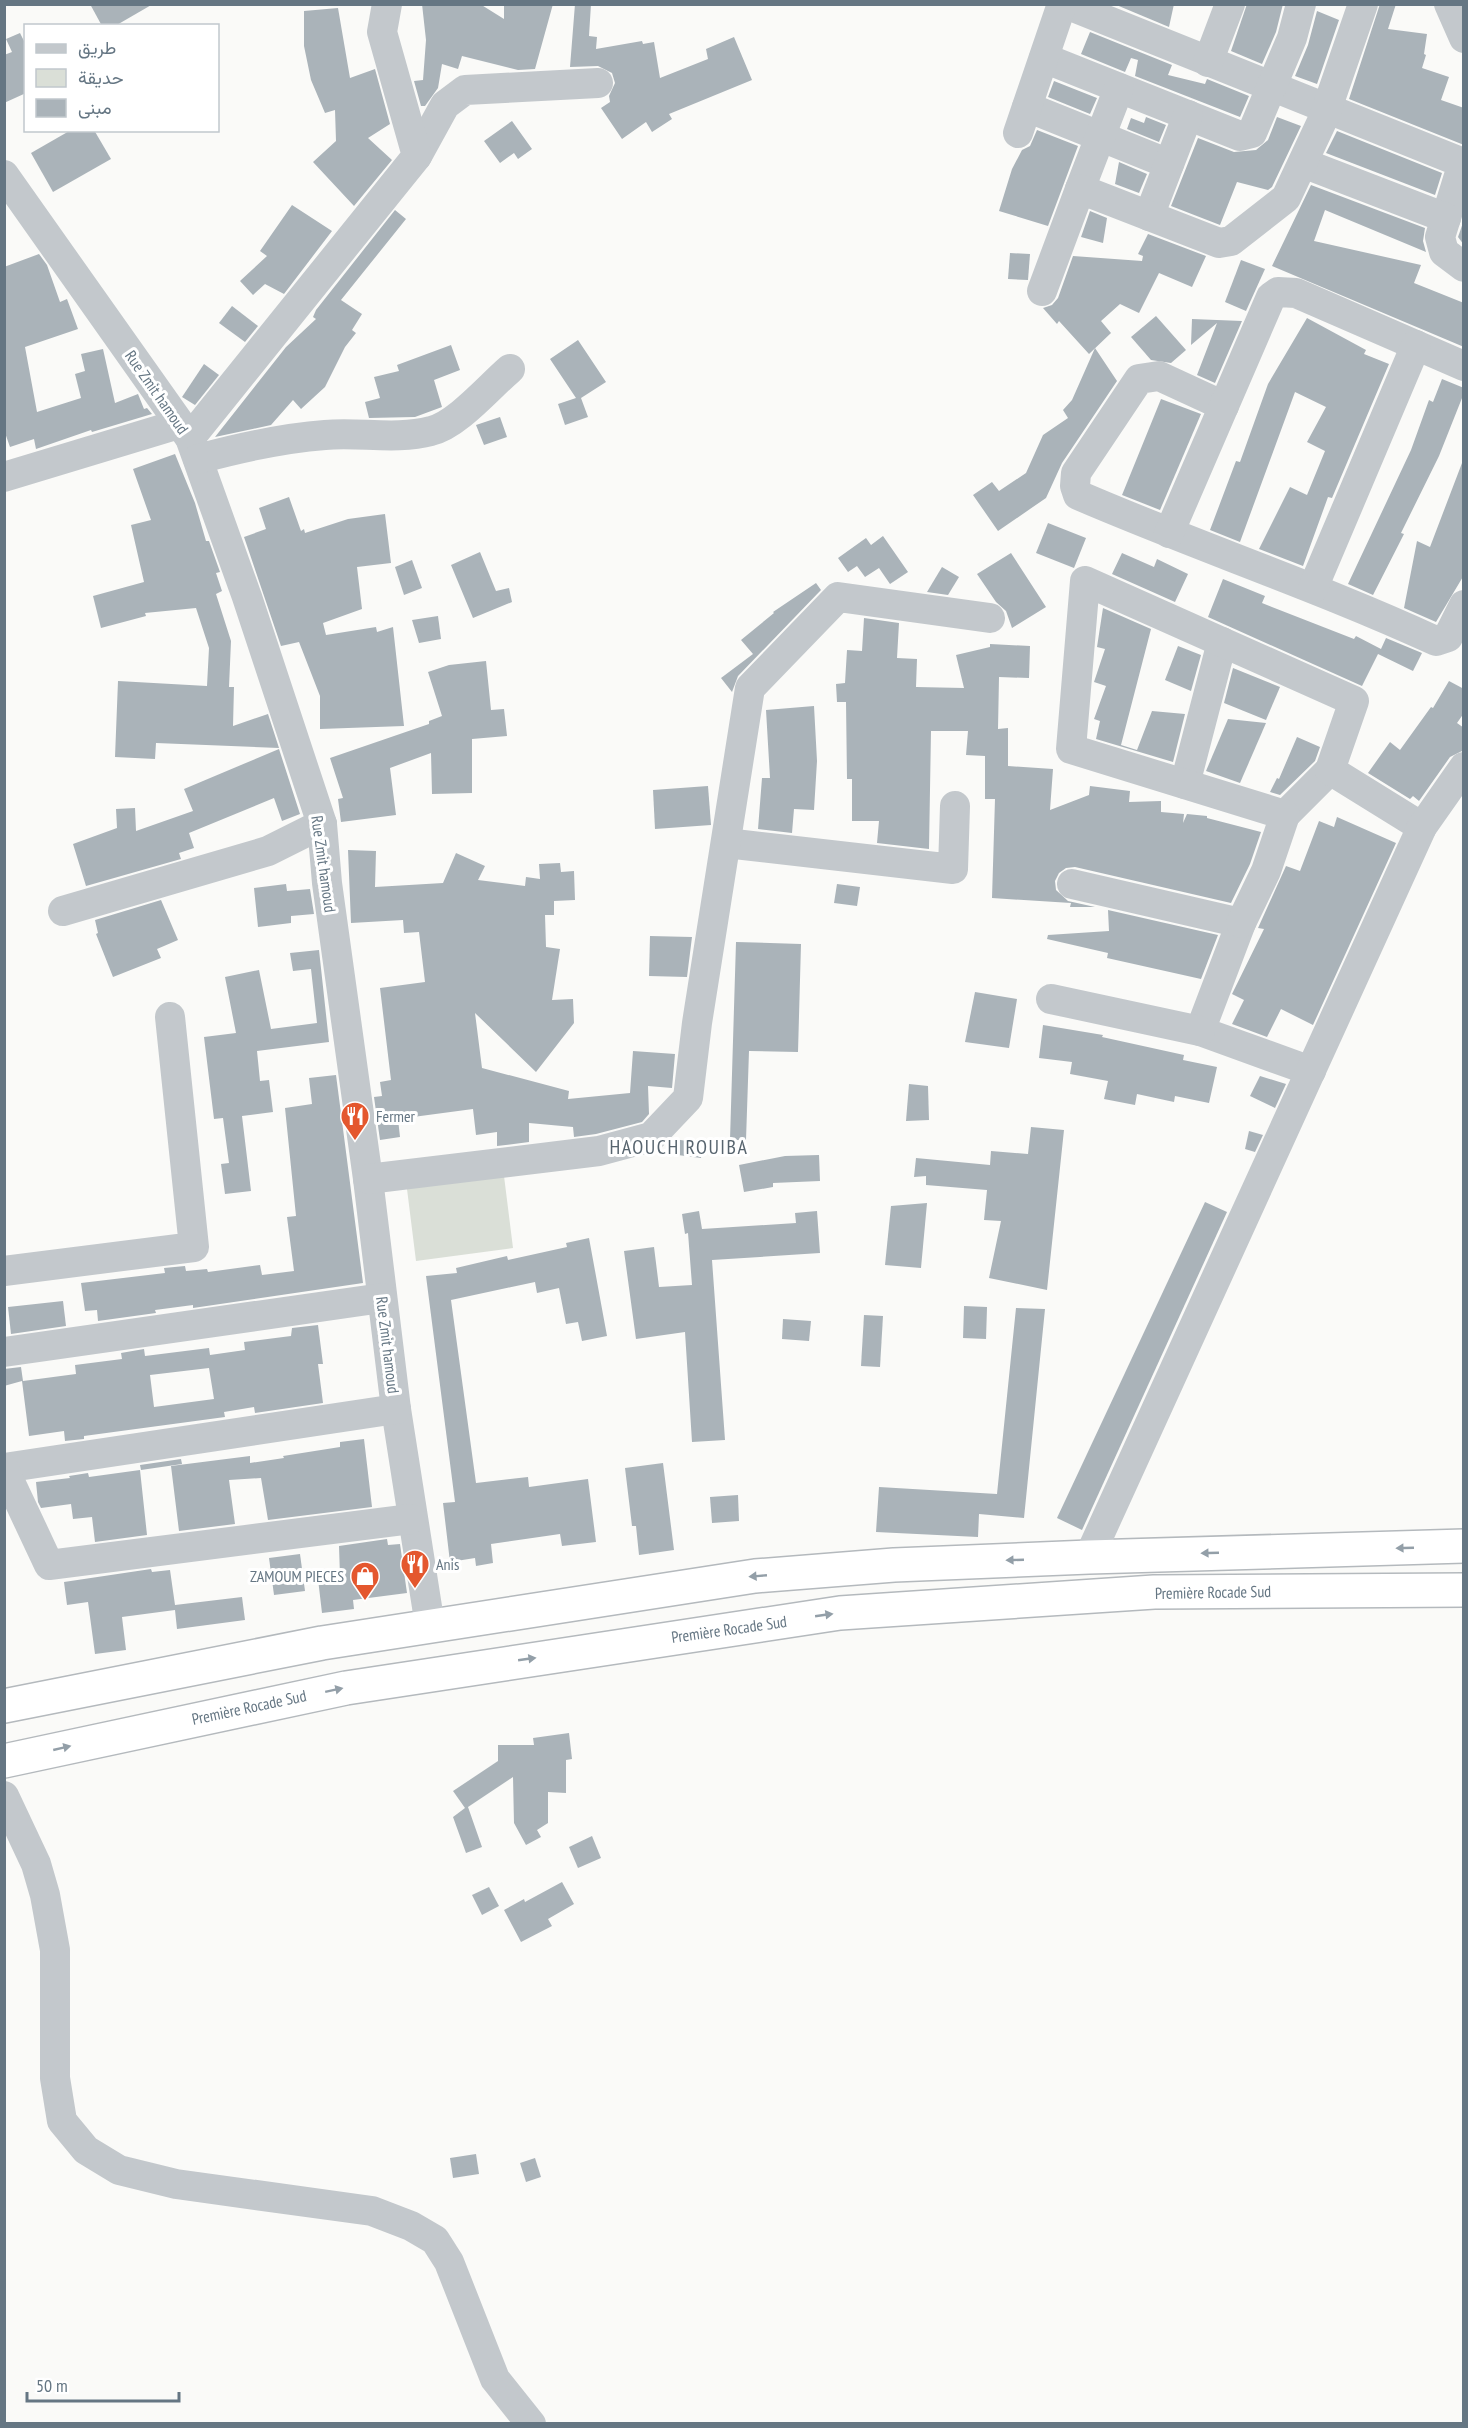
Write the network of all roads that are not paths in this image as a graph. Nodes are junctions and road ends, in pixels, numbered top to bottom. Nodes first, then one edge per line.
1 (387, 4) edge
2 (1064, 4) edge
3 (1230, 4) edge
4 (1301, 4) edge
5 (1363, 4) edge
6 (1044, 58) junction
7 (1208, 62) junction
8 (598, 83) dead end
9 (1119, 88) junction
10 (1272, 88) junction
11 (1327, 107) junction
12 (1188, 115) junction
13 (1099, 137) junction
14 (417, 156) junction
15 (1303, 163) junction
16 (1463, 163) edge
17 (1169, 164) junction
18 (4, 175) edge
19 (1080, 189) junction
20 (1149, 216) junction
21 (1446, 218) junction
22 (1464, 267) edge
23 (1042, 291) dead end
24 (1416, 345) junction
25 (1464, 366) edge
26 (510, 369) dead end
27 (1224, 406) junction
28 (189, 440) junction
29 (4, 477) edge
30 (1169, 533) junction
31 (1313, 588) junction
32 (1464, 605) edge
33 (990, 618) dead end
34 (1222, 642) junction
35 (1464, 767) edge
36 (1330, 770) junction
37 (1185, 784) junction
38 (955, 806) dead end
39 (1285, 815) junction
40 (322, 824) junction
41 (1422, 827) junction
42 (726, 843) junction
43 (1072, 884) dead end
44 (63, 910) dead end
45 (1241, 923) junction
46 (1051, 999) dead end
47 (170, 1017) dead end
48 (1200, 1031) junction
49 (1311, 1071) junction
50 (368, 1179) junction
51 (4, 1271) edge
52 (382, 1298) junction
53 (4, 1352) edge
54 (396, 1409) junction
55 (4, 1468) edge
56 (411, 1519) junction
57 (1464, 1546) edge
58 (1089, 1557) junction
59 (1464, 1590) edge
60 (430, 1626) junction
61 (4, 1706) edge
62 (4, 1761) edge
63 (4, 1796) edge
64 (531, 2424) edge

1 - 14 street
2 - 6 street
2 - 7 street
3 - 7 street
4 - 10 street
5 - 11 street
6 - 9 street
6 - 13 street
7 - 10 street
8 - 14 street
9 - 12 street
9 - 13 street
10 - 11 street
10 - 12 street
11 - 15 street
11 - 16 street
12 - 17 street
13 - 17 street
13 - 19 street
14 - 28 street
15 - 20 street
15 - 21 street
16 - 21 street
17 - 20 street
18 - 28 street, Rue Zmit hamoud
19 - 20 street
19 - 23 street
21 - 22 street
24 - 25 street
24 - 27 street
24 - 31 street
26 - 28 street
27 - 30 street
27 - 30 street
28 - 29 street
28 - 40 street, Rue Zmit hamoud
30 - 31 street
31 - 32 street
33 - 42 street
34 - 36 street
34 - 37 street
34 - 37 street
35 - 41 street
36 - 39 street
36 - 41 street
37 - 39 street
38 - 42 street
39 - 45 street
40 - 44 street
40 - 50 street, Rue Zmit hamoud
41 - 49 street
42 - 50 street
43 - 45 street
45 - 48 street
46 - 48 street
47 - 51 street
48 - 49 street
49 - 58 street
50 - 52 street, Rue Zmit hamoud
52 - 53 street
52 - 54 street, Rue Zmit hamoud
54 - 55 street
54 - 56 street, Rue Zmit hamoud
55 - 56 street
56 - 60 street, Rue Zmit hamoud
57 -> 58 highway
58 -> 60 highway
62 -> 59 highway, Première Rocade Sud
60 - 61 highway
63 - 64 street

